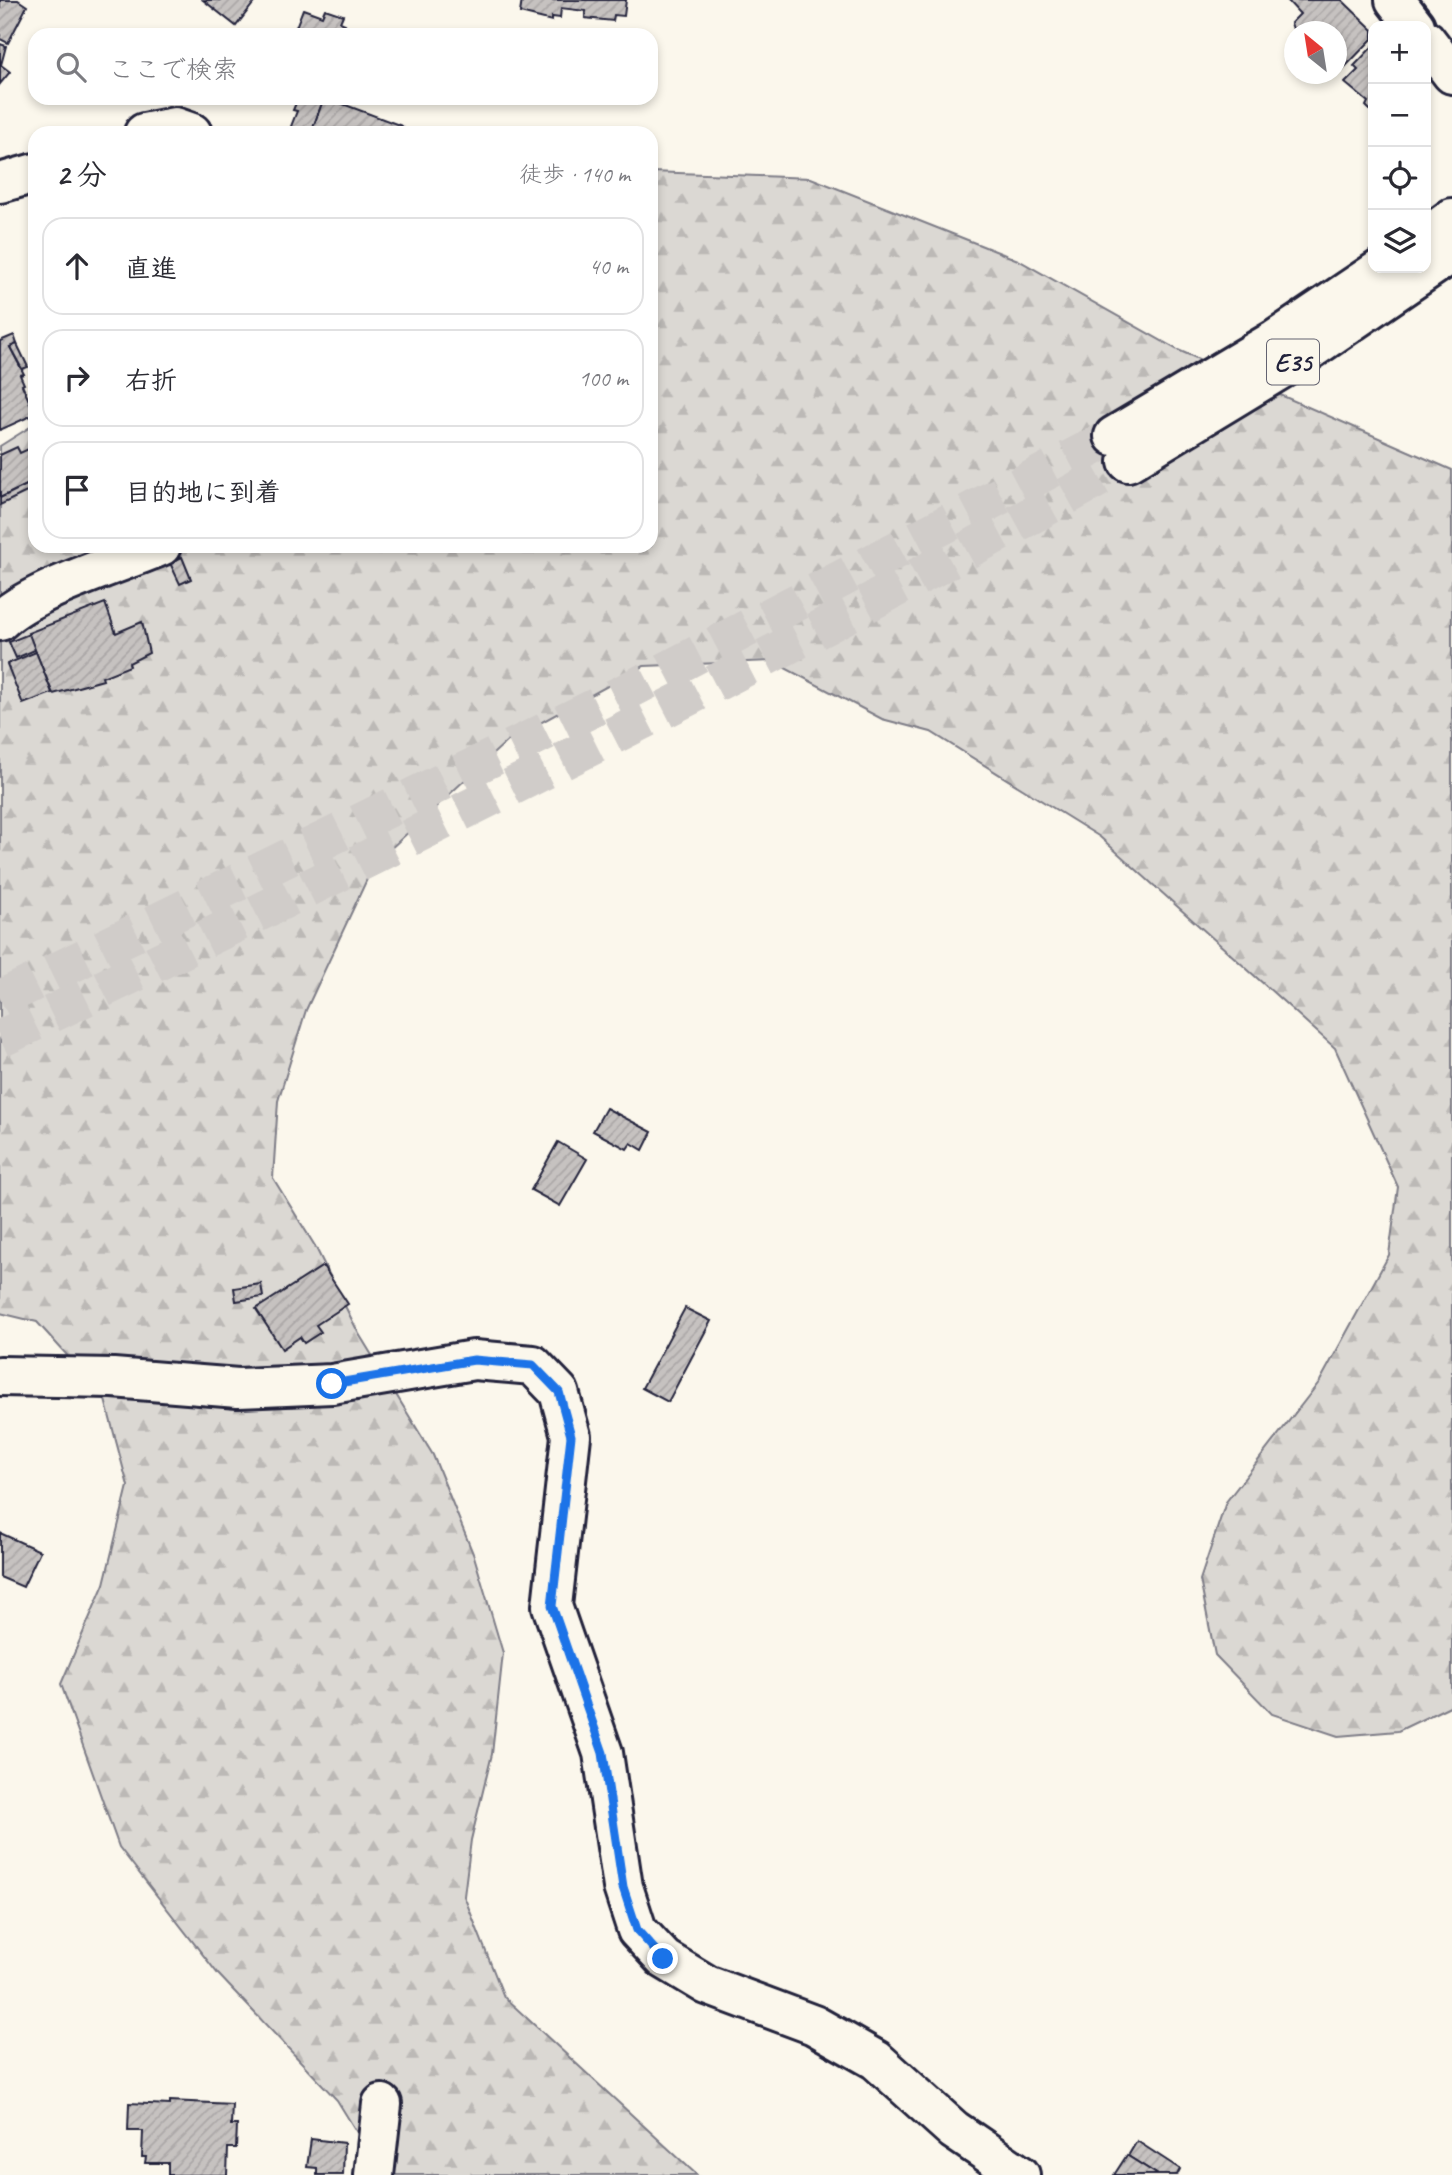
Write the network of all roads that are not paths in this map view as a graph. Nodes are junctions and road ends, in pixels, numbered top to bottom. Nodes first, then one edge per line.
1 (1395, 0) edge
2 (1411, 21) edge
3 (1431, 47) edge
4 (1452, 74) edge
5 (28, 175) edge
6 (0, 183) edge
7 (1452, 218) edge
8 (1431, 233) edge
9 (1452, 253) edge
10 (1431, 267) edge
11 (1375, 273) edge
12 (1423, 273) edge
13 (144, 553) edge
14 (0, 621) edge
15 (0, 1376) edge
16 (382, 2104) dead end
17 (373, 2175) edge
18 (1020, 2175) edge

1 - 2 main road
3 - 4 main road
5 - 6 main road
7 - 8 main road
9 - 10 main road, E35
11 - 12 main road, E35
13 - 14 main road
15 - 18 main road
16 - 17 main road

